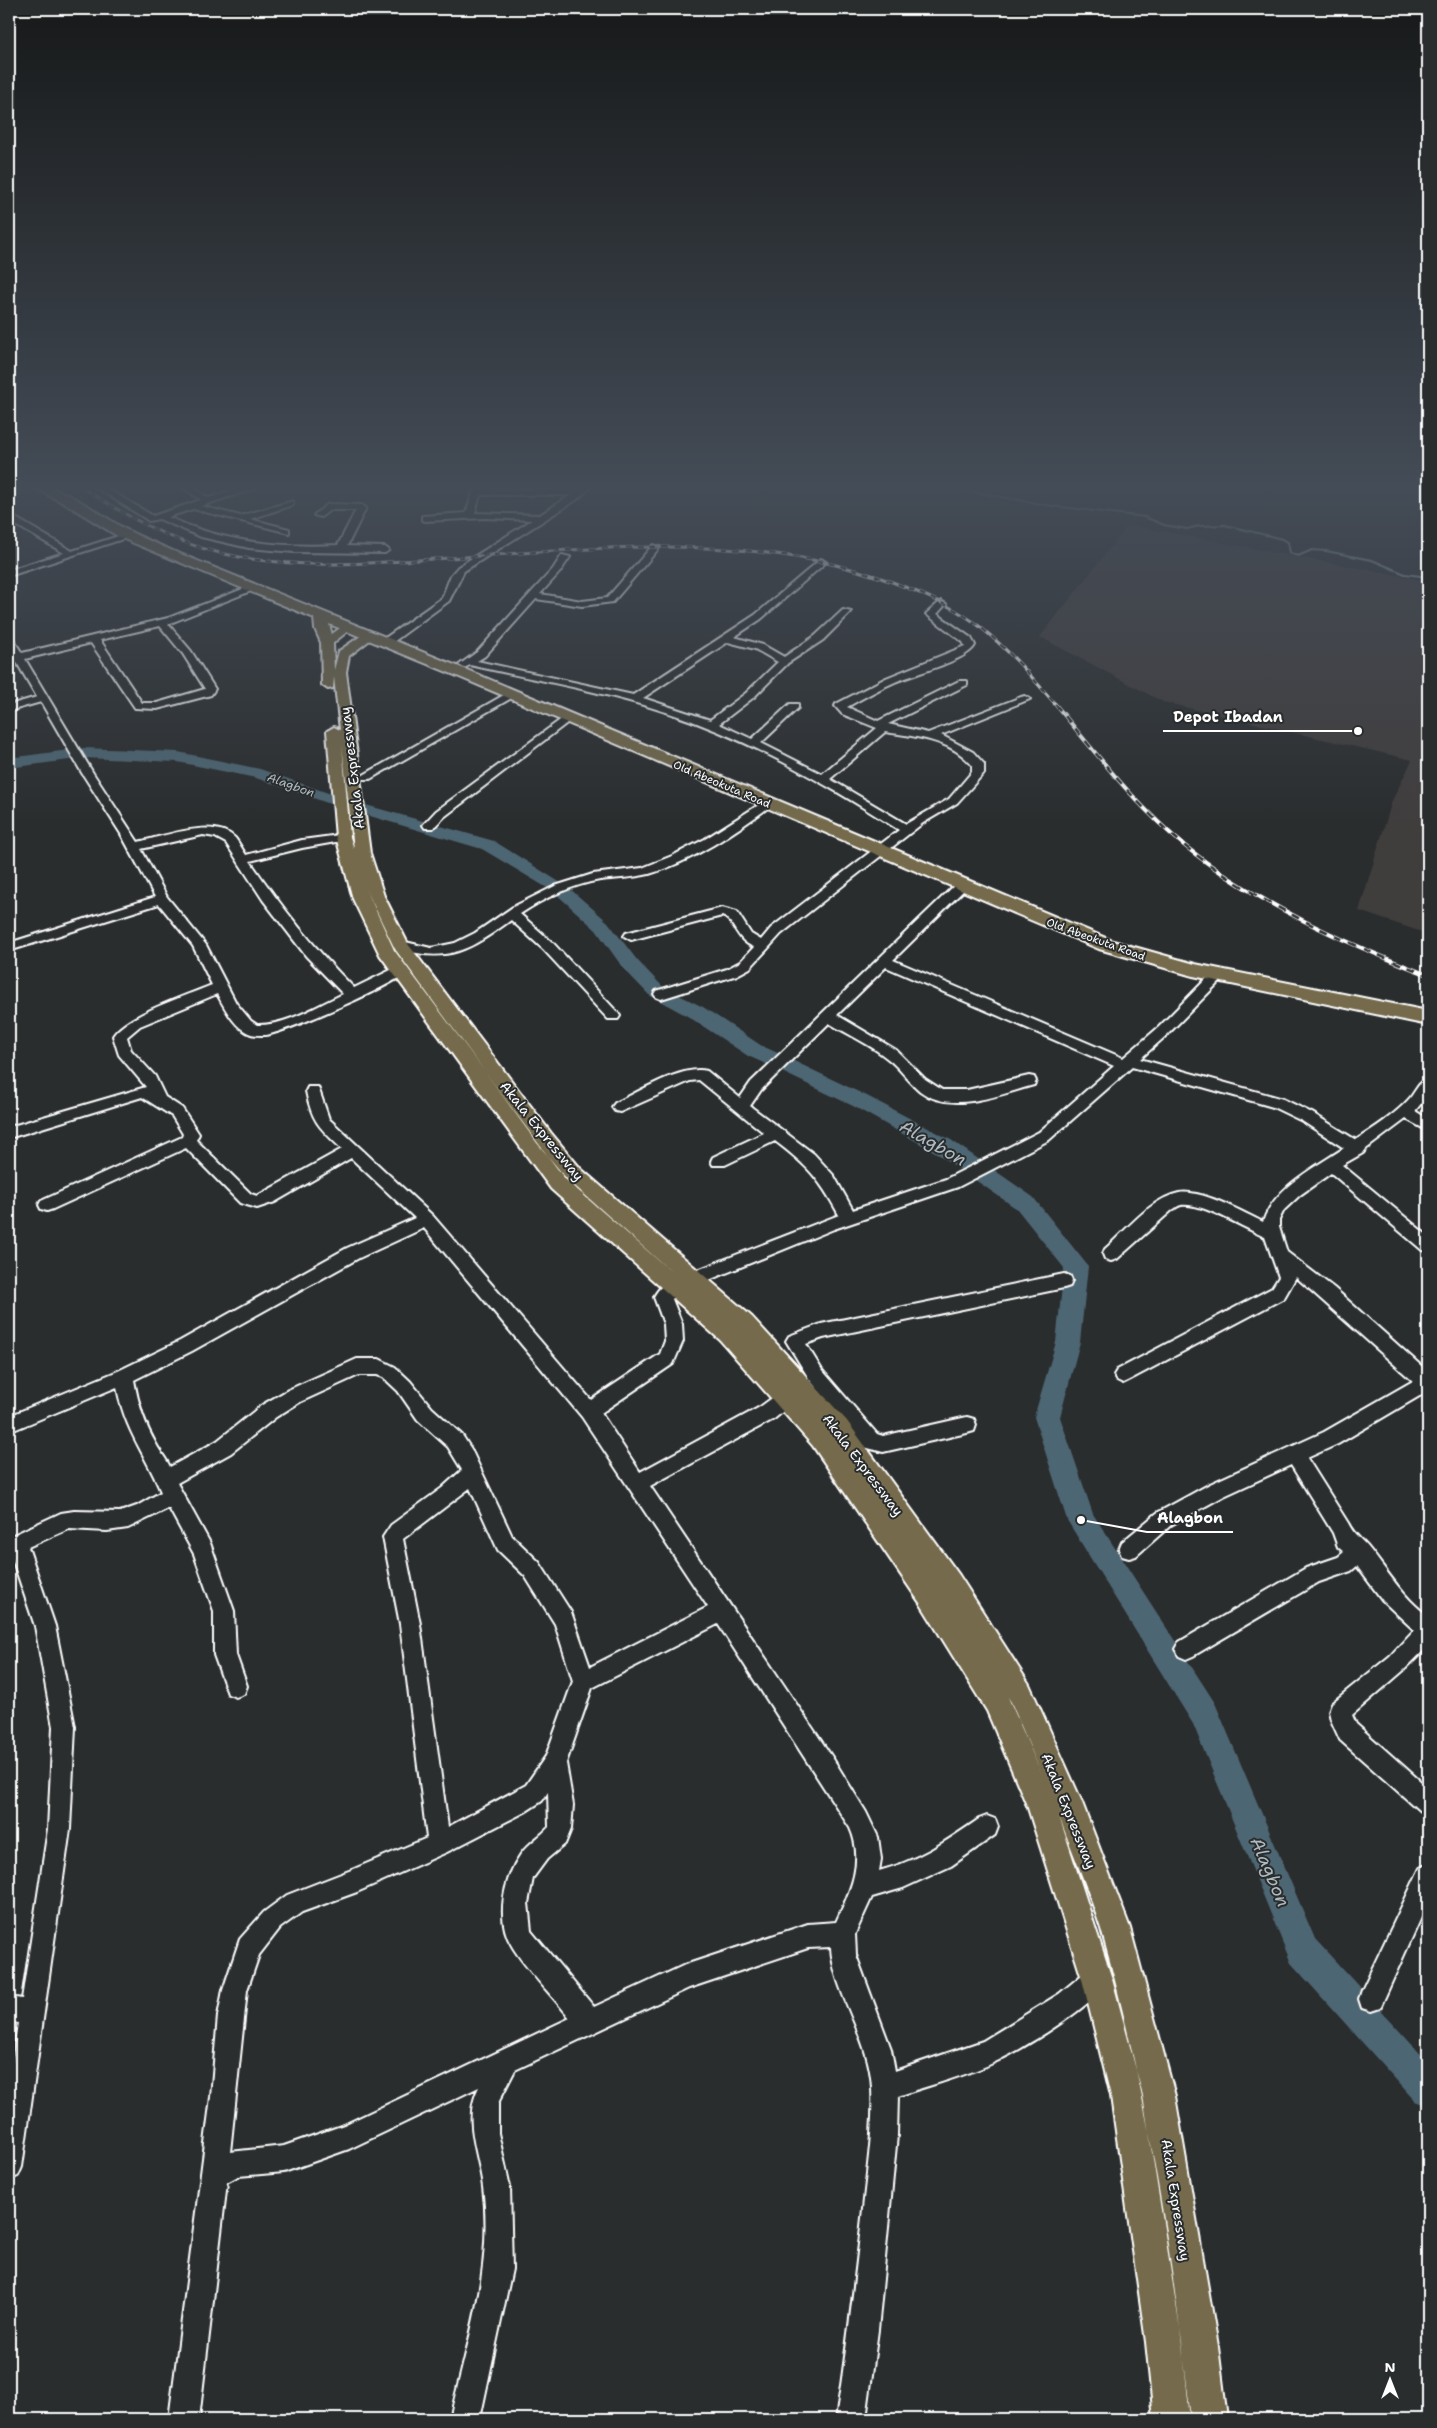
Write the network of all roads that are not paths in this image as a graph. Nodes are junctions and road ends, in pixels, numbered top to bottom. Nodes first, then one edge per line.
1 (223, 599) edge
2 (278, 599) edge
3 (446, 599) edge
4 (531, 599) edge
5 (556, 599) edge
6 (611, 599) edge
7 (778, 599) edge
8 (941, 604) dead end
9 (846, 612) dead end
10 (322, 616) junction
11 (162, 622) junction
12 (347, 627) junction
13 (369, 636) junction
14 (726, 638) junction
15 (94, 639) junction
16 (9, 640) edge
17 (327, 642) junction
18 (385, 643) junction
19 (20, 657) junction
20 (784, 661) junction
21 (462, 666) junction
22 (963, 683) dead end
23 (511, 694) junction
24 (45, 698) junction
25 (635, 698) junction
26 (1025, 699) dead end
27 (794, 706) dead end
28 (9, 708) edge
29 (567, 718) junction
30 (712, 724) junction
31 (882, 726) junction
32 (933, 735) junction
33 (754, 744) junction
34 (366, 777) dead end
35 (824, 778) junction
36 (768, 803) junction
37 (347, 812) junction
38 (429, 825) dead end
39 (907, 830) junction
40 (134, 847) junction
41 (881, 851) junction
42 (243, 860) junction
43 (961, 886) junction
44 (162, 899) junction
45 (512, 914) junction
46 (631, 936) dead end
47 (9, 946) edge
48 (764, 946) junction
49 (394, 948) junction
50 (883, 961) junction
51 (400, 971) junction
52 (1217, 976) junction
53 (220, 987) junction
54 (661, 994) dead end
55 (353, 996) junction
56 (613, 1016) dead end
57 (827, 1016) junction
58 (1428, 1018) edge
59 (1127, 1063) junction
60 (1029, 1081) dead end
61 (1428, 1084) edge
62 (313, 1091) dead end
63 (159, 1100) junction
64 (742, 1106) junction
65 (620, 1107) dead end
66 (1406, 1112) junction
67 (1428, 1126) edge
68 (9, 1133) edge
69 (775, 1134) junction
70 (188, 1141) junction
71 (1358, 1149) junction
72 (353, 1150) junction
73 (719, 1161) dead end
74 (1332, 1165) junction
75 (47, 1205) dead end
76 (849, 1218) junction
77 (427, 1220) junction
78 (1270, 1232) junction
79 (1428, 1245) edge
80 (1111, 1254) dead end
81 (1283, 1257) junction
82 (1064, 1280) dead end
83 (684, 1283) junction
84 (795, 1341) junction
85 (769, 1350) junction
86 (1123, 1375) dead end
87 (124, 1376) junction
88 (1428, 1383) edge
89 (785, 1399) junction
90 (589, 1411) junction
91 (9, 1424) edge
92 (967, 1426) dead end
93 (1295, 1455) junction
94 (471, 1474) junction
95 (637, 1483) junction
96 (169, 1488) junction
97 (13, 1545) edge
98 (1129, 1549) dead end
99 (1359, 1552) junction
100 (939, 1588) junction
101 (722, 1611) junction
102 (1428, 1630) edge
103 (1186, 1649) dead end
104 (584, 1681) junction
105 (236, 1686) dead end
106 (555, 1763) junction
107 (1428, 1803) edge
108 (988, 1827) dead end
109 (440, 1844) junction
110 (1428, 1876) edge
111 (864, 1887) junction
112 (843, 1934) junction
113 (1098, 1979) junction
114 (1371, 2000) dead end
115 (20, 2011) edge
116 (590, 2022) junction
117 (506, 2060) junction
118 (885, 2087) junction
119 (9, 2167) edge
120 (215, 2174) junction
121 (184, 2419) edge
122 (465, 2419) edge
123 (851, 2419) edge
124 (1172, 2419) edge
125 (1209, 2419) edge

1 - 11 street
2 - 10 highway, Old Abeokuta Road
3 - 18 street
4 - 21 street
5 - 6 street
7 - 14 street
8 - 31 street
9 - 20 street
10 - 12 highway, Old Abeokuta Road
10 - 17 highway
11 - 15 street
11 - 15 street
12 - 13 highway, Old Abeokuta Road
12 - 17 main road
13 - 18 highway, Old Abeokuta Road
13 - 37 main road, Akala Expressway
14 - 20 street
14 - 25 street
15 - 19 street
16 - 19 street
17 - 37 main road, Akala Expressway
18 - 21 highway, Old Abeokuta Road
19 - 24 street
20 - 30 street
21 - 23 highway, Old Abeokuta Road
21 - 25 street
22 - 31 street
23 - 29 highway, Old Abeokuta Road
23 - 34 street
24 - 28 street
24 - 40 street
25 - 30 street
26 - 32 street
27 - 33 street
29 - 36 highway, Old Abeokuta Road
29 - 38 street
30 - 33 street
31 - 32 street
31 - 35 street
32 - 39 street
33 - 35 street
35 - 39 street
36 - 41 highway, Old Abeokuta Road
36 - 45 street
37 - 42 street
37 - 49 main road, Akala Expressway
39 - 41 street
40 - 42 street
40 - 44 street
41 - 43 highway, Old Abeokuta Road
41 - 48 street
42 - 55 street
43 - 50 street
43 - 52 highway, Old Abeokuta Road
44 - 47 street
44 - 53 street
45 - 49 street
45 - 56 street
46 - 48 street
48 - 54 street
49 - 51 main road, Akala Expressway
49 - 83 main road, Akala Expressway
50 - 57 street
50 - 59 street
51 - 55 street
51 - 83 main road, Akala Expressway
52 - 58 highway, Old Abeokuta Road
52 - 59 street
53 - 55 street
53 - 63 street
57 - 60 street
57 - 64 street
59 - 71 street
59 - 76 street
61 - 66 street
62 - 72 street
63 - 68 street
63 - 70 street
64 - 65 street
64 - 69 street
66 - 67 street
66 - 71 street
69 - 73 street
69 - 76 street
70 - 72 street
70 - 75 street
71 - 74 street
72 - 77 street
74 - 78 street
74 - 79 street
76 - 83 street
77 - 87 street
77 - 90 street
78 - 80 street
78 - 81 street
81 - 86 street
81 - 88 street
82 - 84 street
83 - 85 main road, Akala Expressway
83 - 89 main road, Akala Expressway
83 - 90 street
84 - 85 street
84 - 92 street
85 - 100 main road, Akala Expressway
87 - 91 street
87 - 96 street
88 - 93 street
89 - 95 street
89 - 100 main road, Akala Expressway
90 - 95 street
93 - 98 street
93 - 99 street
94 - 96 street
94 - 104 street
94 - 109 street
95 - 101 street
96 - 97 street
96 - 105 street
97 - 115 street
99 - 102 street
99 - 103 street
100 - 113 main road, Akala Expressway
100 - 125 main road, Akala Expressway
101 - 104 street
101 - 111 street
102 - 107 street
104 - 106 street
106 - 109 street
106 - 116 street
108 - 111 street
109 - 120 street
110 - 114 street
111 - 112 street
112 - 116 street
112 - 118 street
113 - 118 street
113 - 124 main road, Akala Expressway
115 - 119 street
116 - 117 street
117 - 120 street
117 - 122 street
118 - 123 street
120 - 121 street

